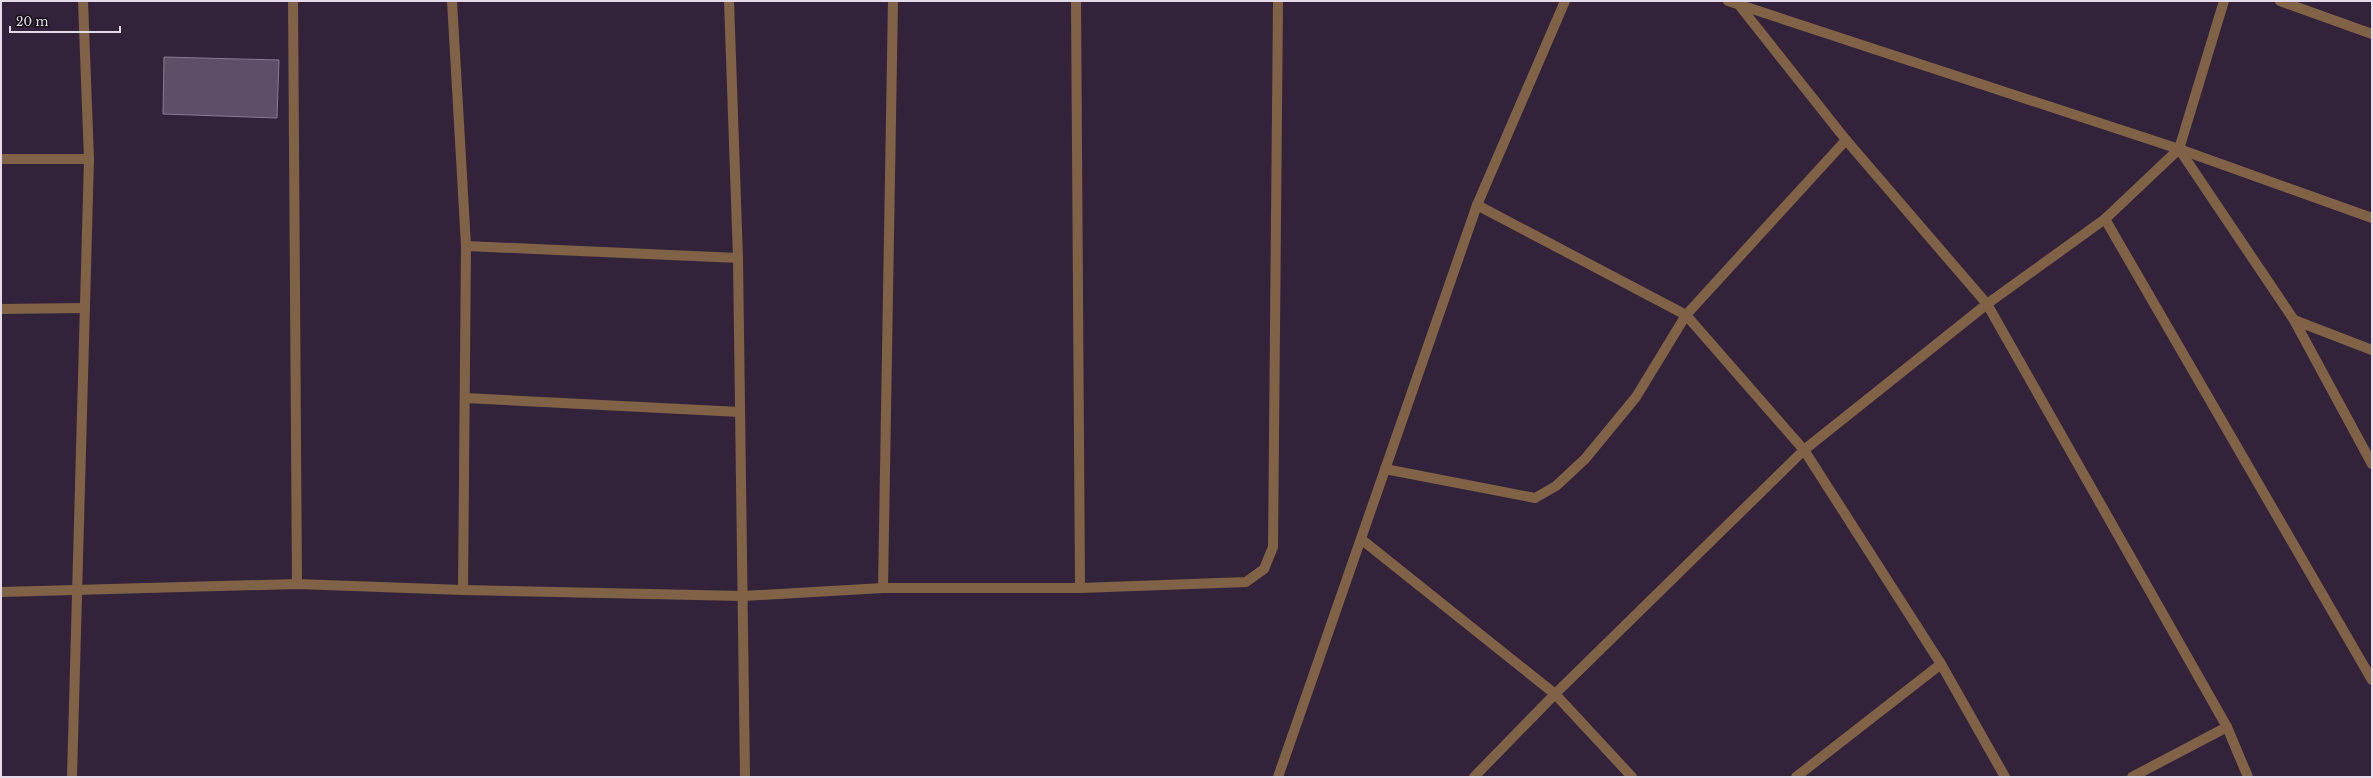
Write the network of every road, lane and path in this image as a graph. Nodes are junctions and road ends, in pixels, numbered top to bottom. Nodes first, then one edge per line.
1 (83, 1) edge
2 (293, 1) edge
3 (452, 1) edge
4 (729, 1) edge
5 (893, 1) edge
6 (1076, 1) edge
7 (1278, 1) edge
8 (1565, 1) edge
9 (1728, 1) edge
10 (2224, 1) edge
11 (2280, 1) edge
12 (1739, 3) edge
13 (2372, 34) edge
14 (1846, 140) junction
15 (2179, 149) junction
16 (1, 159) edge
17 (89, 159) junction
18 (1477, 205) junction
19 (2372, 218) edge
20 (2105, 219) junction
21 (466, 246) junction
22 (738, 258) junction
23 (1987, 304) junction
24 (85, 308) junction
25 (1, 309) edge
26 (1686, 315) junction
27 (2294, 320) junction
28 (2372, 350) edge
29 (465, 398) junction
30 (740, 412) junction
31 (1804, 450) junction
32 (2372, 464) edge
33 (1385, 468) junction
34 (1361, 539) junction
35 (297, 584) junction
36 (883, 588) junction
37 (1080, 588) junction
38 (78, 589) junction
39 (463, 590) junction
40 (1, 592) edge
41 (743, 596) junction
42 (1941, 664) junction
43 (2372, 680) edge
44 (1556, 694) junction
45 (2227, 727) junction
46 (72, 777) edge
47 (745, 777) edge
48 (1278, 777) edge
49 (1474, 777) edge
50 (1632, 777) edge
51 (1796, 777) edge
52 (2005, 777) edge
53 (2132, 777) edge
54 (2248, 777) edge

1 - 17 street
2 - 35 street
3 - 21 street
4 - 22 street
5 - 36 street
6 - 37 street
7 - 37 street
8 - 18 street
9 - 12 street
10 - 15 street
11 - 13 street
12 - 14 street
12 - 15 street
14 - 23 street
14 - 26 street
15 - 19 street
15 - 20 street
15 - 27 street
16 - 17 street
17 - 24 street
18 - 26 street
18 - 33 street
20 - 23 street
20 - 43 street
21 - 22 street
21 - 29 street
22 - 30 street
23 - 31 street
23 - 45 street
24 - 25 street
24 - 38 street
26 - 31 street
26 - 33 street
27 - 28 street
27 - 32 street
29 - 30 street
29 - 39 street
30 - 41 street
31 - 42 street
31 - 44 street
33 - 34 street
34 - 44 street
34 - 48 street
35 - 38 street
35 - 39 street
36 - 37 street
36 - 41 street
38 - 40 street
38 - 46 street
39 - 41 street
41 - 47 street
42 - 51 street
42 - 52 street
44 - 49 street
44 - 50 street
45 - 53 street
45 - 54 street

